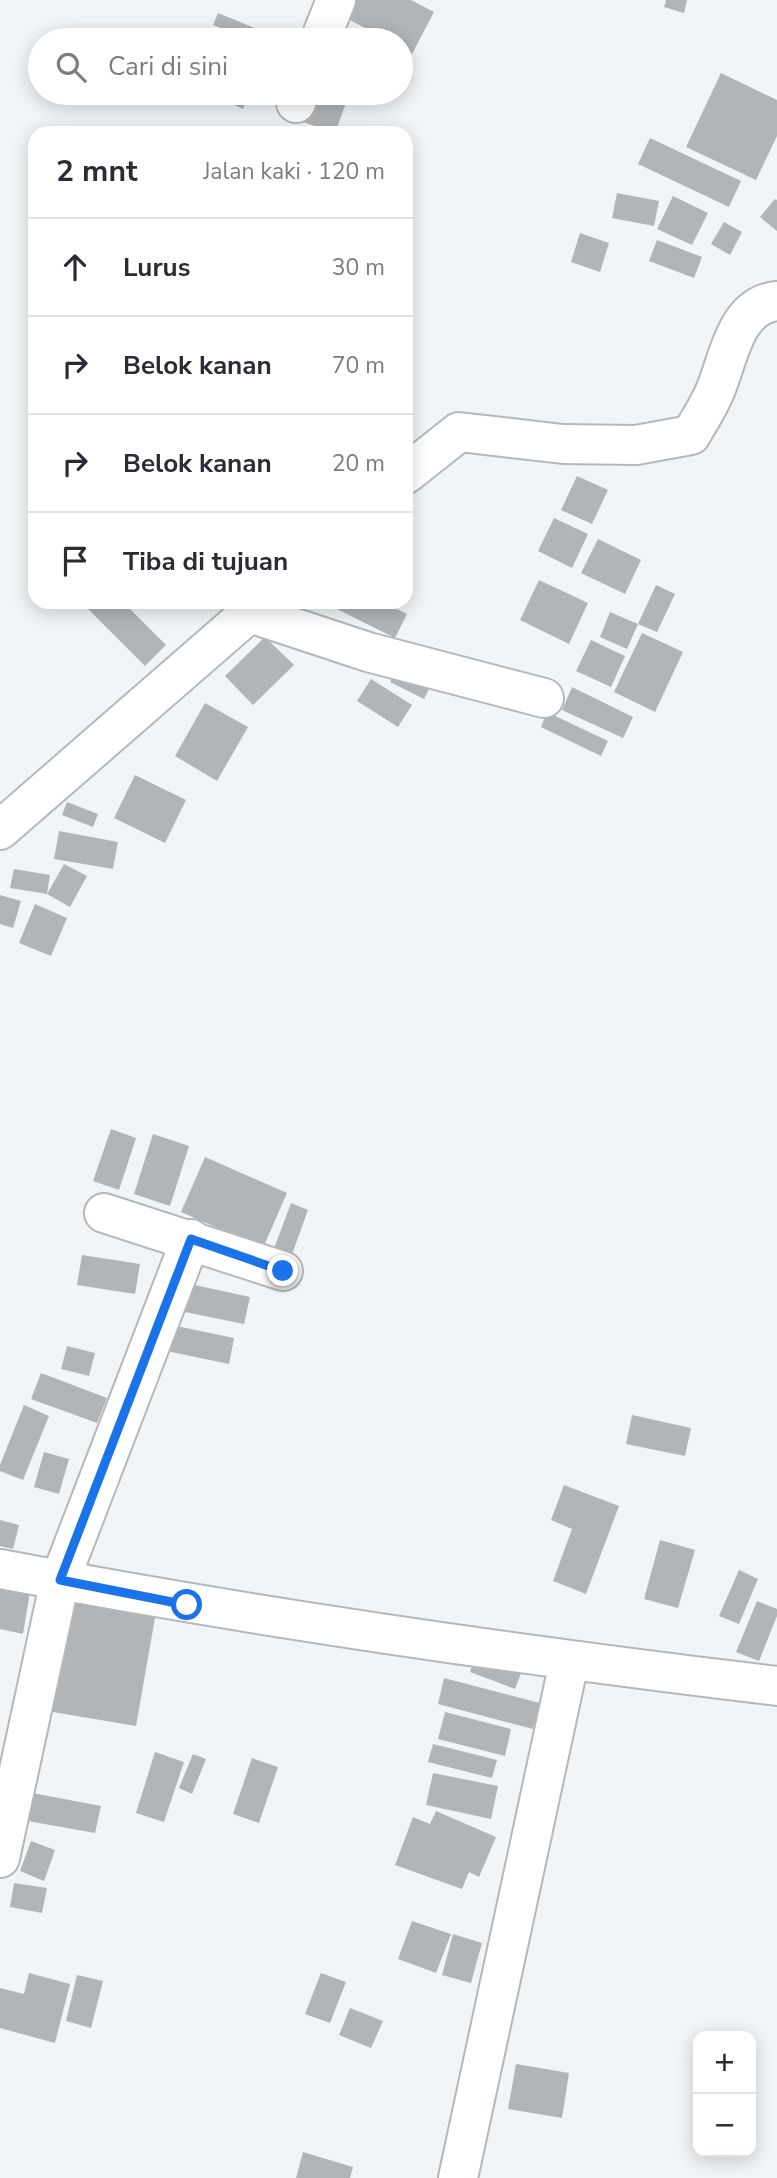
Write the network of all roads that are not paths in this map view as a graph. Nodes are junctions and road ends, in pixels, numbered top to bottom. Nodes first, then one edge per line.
1 (336, 0) edge
2 (325, 28) edge
3 (777, 301) edge
4 (413, 468) edge
5 (255, 609) edge
6 (259, 609) edge
7 (544, 698) dead end
8 (0, 830) edge
9 (104, 1213) dead end
10 (191, 1239) junction
11 (283, 1271) dead end
12 (0, 1569) edge
13 (60, 1580) junction
14 (569, 1661) junction
15 (777, 1686) edge
16 (0, 1858) edge
17 (458, 2178) edge

1 - 2 street
3 - 4 street
5 - 8 street
6 - 7 street
9 - 10 street
10 - 11 street
10 - 13 street
12 - 13 street
13 - 14 street
13 - 16 street
14 - 15 street
14 - 17 street

